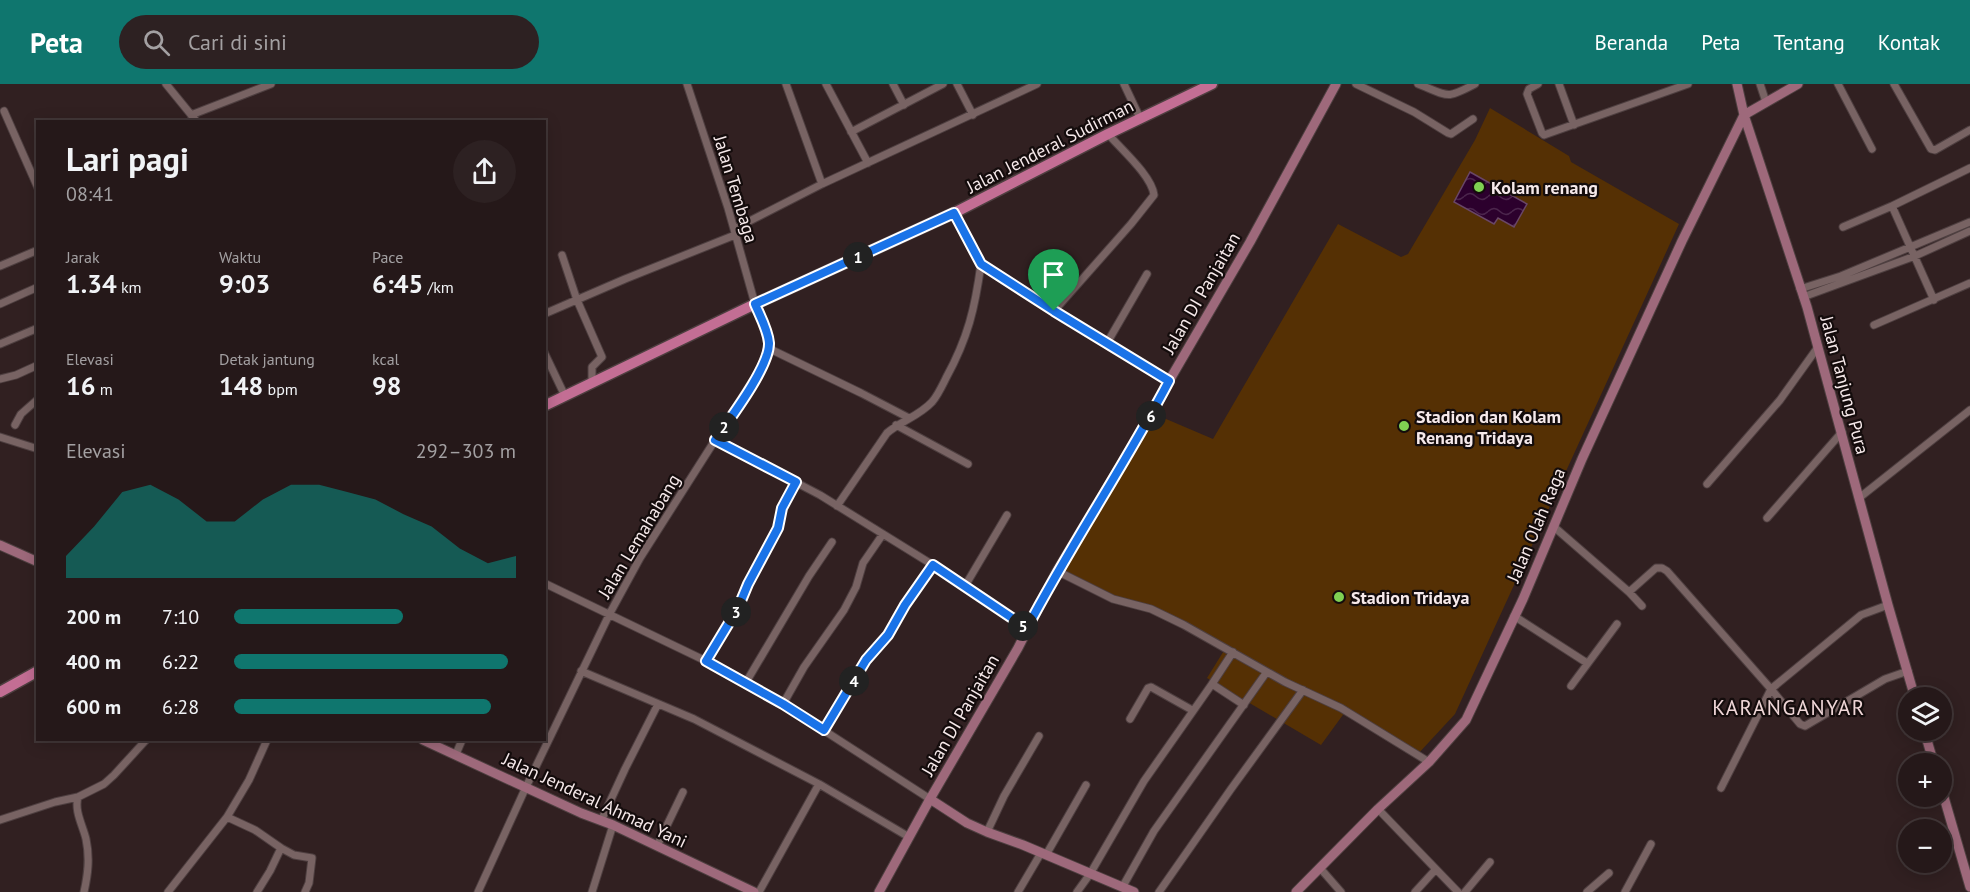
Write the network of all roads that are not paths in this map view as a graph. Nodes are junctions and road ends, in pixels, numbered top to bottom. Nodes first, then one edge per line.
1 (166, 84) edge
2 (271, 84) edge
3 (687, 84) edge
4 (786, 84) edge
5 (826, 84) edge
6 (893, 84) edge
7 (943, 84) edge
8 (957, 84) edge
9 (1037, 84) edge
10 (1124, 84) edge
11 (1212, 84) edge
12 (1336, 84) edge
13 (1356, 84) edge
14 (1418, 84) edge
15 (1475, 84) edge
16 (1538, 84) edge
17 (1559, 84) edge
18 (1688, 84) edge
19 (1737, 84) edge
20 (1760, 84) edge
21 (1798, 84) edge
22 (1838, 84) edge
23 (1894, 84) edge
24 (1672, 87) edge
25 (1439, 88) edge
26 (1766, 102) junction
27 (904, 105) junction
28 (4, 111) dead end
29 (974, 115) junction
30 (1744, 115) junction
31 (194, 118) edge
32 (1140, 118) junction
33 (1473, 119) dead end
34 (1574, 125) junction
35 (1970, 130) edge
36 (851, 132) junction
37 (1108, 134) junction
38 (1872, 149) dead end
39 (868, 163) junction
40 (1970, 168) edge
41 (36, 183) edge
42 (822, 184) junction
43 (1892, 206) junction
44 (954, 213) junction
45 (1970, 222) edge
46 (1843, 227) dead end
47 (1970, 231) edge
48 (734, 232) junction
49 (1910, 248) junction
50 (36, 251) edge
51 (562, 255) dead end
52 (1915, 256) junction
53 (981, 264) junction
54 (0, 266) edge
55 (1147, 274) dead end
56 (1970, 283) edge
57 (36, 288) edge
58 (1802, 293) junction
59 (577, 300) junction
60 (1934, 300) junction
61 (0, 304) edge
62 (755, 304) junction
63 (1054, 311) junction
64 (546, 313) edge
65 (1874, 326) dead end
66 (36, 329) edge
67 (1107, 343) junction
68 (0, 345) edge
69 (1818, 347) junction
70 (768, 348) junction
71 (546, 356) edge
72 (36, 366) edge
73 (0, 379) edge
74 (1169, 381) junction
75 (592, 382) junction
76 (565, 396) junction
77 (36, 401) edge
78 (546, 405) edge
79 (1970, 411) edge
80 (909, 418) junction
81 (15, 425) dead end
82 (896, 425) junction
83 (1842, 432) junction
84 (0, 436) edge
85 (715, 440) junction
86 (36, 448) edge
87 (968, 464) dead end
88 (796, 482) junction
89 (1707, 484) dead end
90 (1859, 498) junction
91 (837, 506) junction
92 (1007, 515) dead end
93 (1767, 518) dead end
94 (1552, 526) junction
95 (883, 534) junction
96 (832, 542) dead end
97 (0, 544) edge
98 (36, 561) edge
99 (933, 565) junction
100 (1057, 571) junction
101 (546, 583) edge
102 (965, 586) junction
103 (1629, 592) junction
104 (1888, 605) junction
105 (1642, 606) dead end
106 (610, 613) junction
107 (1514, 616) junction
108 (1617, 624) dead end
109 (1027, 628) junction
110 (1233, 652) junction
111 (706, 661) junction
112 (1587, 663) junction
113 (580, 671) junction
114 (1908, 671) junction
115 (36, 672) edge
116 (1266, 673) junction
117 (745, 684) junction
118 (1212, 684) junction
119 (1571, 686) dead end
120 (1912, 687) edge
121 (1771, 689) junction
122 (1303, 690) junction
123 (0, 692) edge
124 (658, 704) junction
125 (783, 704) junction
126 (1244, 705) junction
127 (1192, 710) junction
128 (1130, 719) dead end
129 (824, 730) junction
130 (1039, 736) dead end
131 (145, 741) edge
132 (267, 741) edge
133 (425, 741) edge
134 (462, 741) edge
135 (456, 754) junction
136 (1429, 762) junction
137 (819, 784) junction
138 (1086, 785) dead end
139 (526, 787) junction
140 (1721, 788) dead end
141 (683, 792) dead end
142 (78, 797) junction
143 (930, 799) junction
144 (1947, 807) edge
145 (1378, 809) junction
146 (227, 817) junction
147 (0, 820) edge
148 (601, 821) junction
149 (613, 825) junction
150 (987, 832) junction
151 (909, 837) junction
152 (1651, 844) dead end
153 (657, 846) junction
154 (281, 848) junction
155 (1043, 854) junction
156 (1490, 862) dead end
157 (1320, 868) junction
158 (1436, 869) junction
159 (1609, 873) dead end
160 (1090, 874) junction
161 (1969, 880) edge
162 (1129, 890) edge
163 (84, 892) edge
164 (168, 892) edge
165 (257, 892) edge
166 (305, 892) edge
167 (478, 892) edge
168 (591, 892) edge
169 (754, 892) edge
170 (759, 892) edge
171 (879, 892) edge
172 (1018, 892) edge
173 (1077, 892) edge
174 (1159, 892) edge
175 (1296, 892) edge
176 (1341, 892) edge
177 (1415, 892) edge
178 (1458, 892) edge
179 (1465, 892) edge
180 (1587, 892) edge
181 (1625, 892) edge

1 - 31 street
2 - 31 street
3 - 48 street, Jalan Tembaga
4 - 42 street
5 - 36 street
6 - 27 street
7 - 27 street
8 - 29 street
9 - 29 street
10 - 32 street
11 - 32 main road, Jalan Jenderal Sudirman
12 - 74 street, Jalan DI Panjaitan
13 - 33 street
14 - 25 street
15 - 25 street
16 - 34 street
17 - 34 street
18 - 24 street
19 - 30 street, Jalan Tanjung Pura
20 - 26 street
21 - 26 street
22 - 38 street
23 - 35 street
24 - 34 street
26 - 30 street
27 - 36 street
28 - 41 street
29 - 39 street
30 - 58 street, Jalan Tanjung Pura
30 - 94 street, Jalan Olah Raga
32 - 37 main road, Jalan Jenderal Sudirman
36 - 39 street
37 - 44 main road, Jalan Jenderal Sudirman
37 - 63 street
39 - 42 street
40 - 43 street
42 - 48 street
43 - 46 street
43 - 49 street
44 - 53 street
44 - 62 main road, Jalan Jenderal Sudirman
45 - 49 street
47 - 52 street
48 - 59 street
48 - 62 street, Jalan Tembaga
49 - 52 street
49 - 58 street
50 - 54 street
51 - 59 street
52 - 58 street
52 - 60 street
53 - 63 street
53 - 80 street
55 - 67 street
56 - 60 street
57 - 61 street
58 - 69 street, Jalan Tanjung Pura
59 - 64 street
59 - 75 street
60 - 65 street
62 - 70 street
62 - 75 main road, Jalan Jenderal Sudirman
63 - 67 street
66 - 68 street
67 - 74 street
69 - 83 street, Jalan Tanjung Pura
69 - 89 street
70 - 80 street
70 - 85 street, Jalan Lemahabang
71 - 76 street
72 - 73 street
74 - 100 street, Jalan DI Panjaitan
75 - 76 main road, Jalan Jenderal Sudirman
76 - 78 main road, Jalan Jenderal Sudirman
77 - 81 street
79 - 90 street
80 - 82 street
82 - 87 street
82 - 91 street
83 - 90 street, Jalan Tanjung Pura
83 - 93 street
84 - 86 street
85 - 88 street
85 - 106 street, Jalan Lemahabang
88 - 91 street
88 - 111 street
90 - 104 street, Jalan Tanjung Pura
91 - 95 street
92 - 102 street
94 - 103 street
94 - 107 street, Jalan Olah Raga
95 - 99 street
95 - 125 street
96 - 117 street
97 - 98 street
99 - 102 street
99 - 129 street
100 - 109 street, Jalan DI Panjaitan
100 - 110 street
101 - 106 street
102 - 109 street
103 - 105 street
103 - 121 street
104 - 114 street, Jalan Tanjung Pura
104 - 121 street
106 - 111 street
106 - 113 street, Jalan Lemahabang
107 - 112 street
107 - 136 street, Jalan Olah Raga
108 - 112 street
109 - 143 street, Jalan DI Panjaitan
110 - 116 street
110 - 118 street
111 - 117 street
112 - 119 street
113 - 124 street
113 - 139 street, Jalan Lemahabang
114 - 120 street, Jalan Tanjung Pura
114 - 121 street
115 - 123 main road
116 - 122 street
116 - 126 street
117 - 125 street
118 - 126 street
118 - 127 street
121 - 140 street
122 - 136 street
122 - 174 street
124 - 137 street
124 - 148 street
125 - 129 street
126 - 162 street
127 - 128 street
127 - 160 street
129 - 143 street
130 - 150 street
131 - 142 street
132 - 146 street
133 - 135 street, Jalan Jenderal Ahmad Yani
134 - 135 street
135 - 139 street, Jalan Jenderal Ahmad Yani
136 - 145 street, Jalan Olah Raga
137 - 151 street
137 - 170 street
138 - 155 street
139 - 148 street, Jalan Jenderal Ahmad Yani
139 - 167 street, Jalan Lemahabang
141 - 153 street
142 - 147 street
142 - 163 street
143 - 150 street
143 - 151 street, Jalan DI Panjaitan
144 - 161 street
145 - 157 street, Jalan Olah Raga
145 - 158 street
146 - 154 street
146 - 164 street
148 - 149 street, Jalan Jenderal Ahmad Yani
149 - 153 street, Jalan Jenderal Ahmad Yani
149 - 168 street
150 - 155 street
151 - 171 street, Jalan DI Panjaitan
152 - 181 street
153 - 169 street, Jalan Jenderal Ahmad Yani
154 - 165 street
154 - 166 street
155 - 160 street
155 - 172 street
156 - 179 street
157 - 175 street, Jalan Olah Raga
157 - 176 street
158 - 177 street
158 - 178 street
159 - 180 street
160 - 162 street
160 - 173 street

